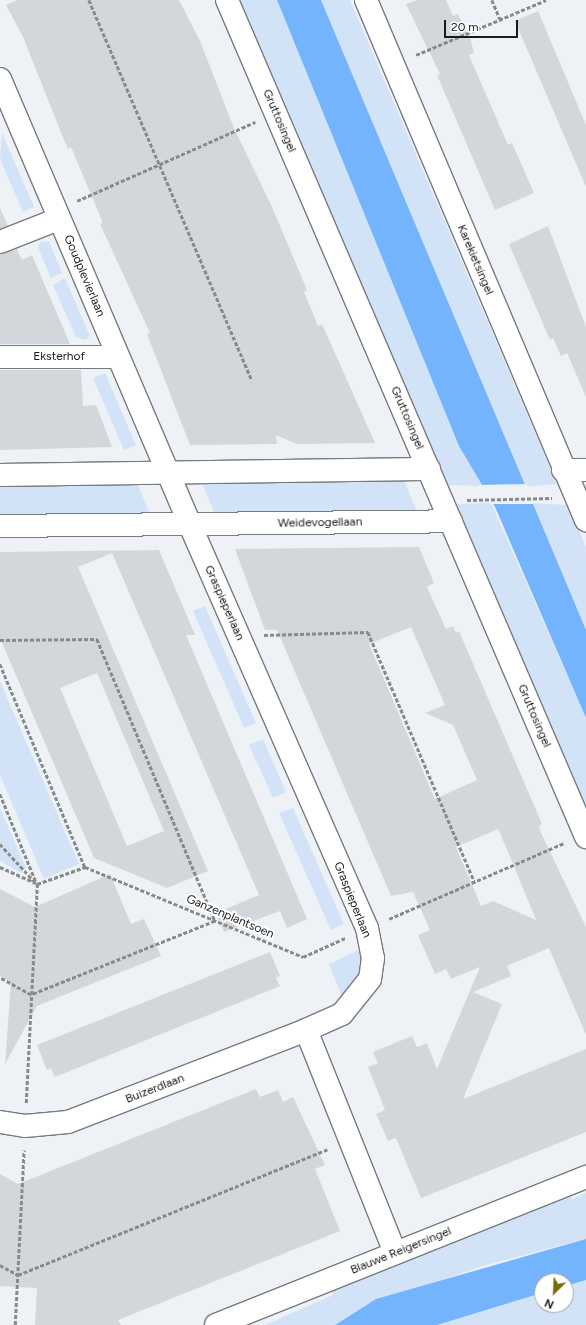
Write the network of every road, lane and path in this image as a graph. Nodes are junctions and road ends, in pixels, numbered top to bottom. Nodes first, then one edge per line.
1 (90, 0) edge
2 (227, 0) edge
3 (366, 0) edge
4 (492, 0) edge
5 (546, 0) edge
6 (500, 19) junction
7 (394, 65) junction
8 (0, 79) edge
9 (275, 113) junction
10 (7, 115) edge
11 (160, 163) junction
12 (58, 215) junction
13 (0, 242) edge
14 (0, 357) edge
15 (118, 357) junction
16 (252, 381) dead end
17 (429, 469) junction
18 (563, 470) junction
19 (586, 470) edge
20 (169, 472) junction
21 (0, 475) edge
22 (555, 498) dead end
23 (463, 500) dead end
24 (586, 520) edge
25 (452, 521) junction
26 (190, 525) junction
27 (0, 526) edge
28 (263, 635) dead end
29 (0, 640) edge
30 (0, 664) edge
31 (0, 794) edge
32 (585, 836) edge
33 (0, 844) edge
34 (0, 867) edge
35 (85, 867) junction
36 (474, 881) junction
37 (37, 884) junction
38 (215, 921) junction
39 (366, 928) junction
40 (0, 978) edge
41 (32, 995) junction
42 (306, 1030) junction
43 (0, 1122) edge
44 (25, 1126) junction
45 (350, 1140) junction
46 (586, 1177) edge
47 (395, 1253) junction
48 (0, 1265) edge
49 (18, 1275) junction
50 (15, 1325) edge
51 (216, 1325) edge

1 - 11 path
2 - 9 street, Gruttosingel
3 - 7 street, Karekietsingel
4 - 6 path
5 - 6 path
6 - 7 path
7 - 18 street, Karekietsingel
8 - 10 street, Goudplevierlaan
9 - 11 path
9 - 17 street, Gruttosingel
10 - 12 street, Goudplevierlaan
11 - 12 path
11 - 16 path
12 - 13 street
12 - 15 street, Goudplevierlaan
14 - 15 street, Eksterhof
15 - 20 street, Goudplevierlaan
17 - 20 street
17 - 25 street, Gruttosingel
18 - 19 street
18 - 24 street, Karekietsingel
20 - 21 street
20 - 26 street
22 - 23 path
25 - 26 street, Weidevogellaan
25 - 32 street, Gruttosingel
26 - 27 street, Weidevogellaan
26 - 39 street, Graspieperlaan
28 - 36 path
29 - 38 path
30 - 35 path
31 - 37 path
32 - 36 path, Ganzenplantsoen
33 - 37 path
34 - 37 path
35 - 37 path
35 - 38 path, Ganzenplantsoen
36 - 39 path, Ganzenplantsoen
37 - 41 path
38 - 39 path, Ganzenplantsoen
38 - 41 path
39 - 42 street, Graspieperlaan
40 - 41 path
41 - 44 path
42 - 44 street, Buizerdlaan
42 - 45 street
43 - 44 street, Buizerdlaan
44 - 49 path
45 - 47 street
45 - 49 path
46 - 47 street, Blauwe Reigersingel
47 - 51 street, Blauwe Reigersingel
48 - 49 path
49 - 50 path

